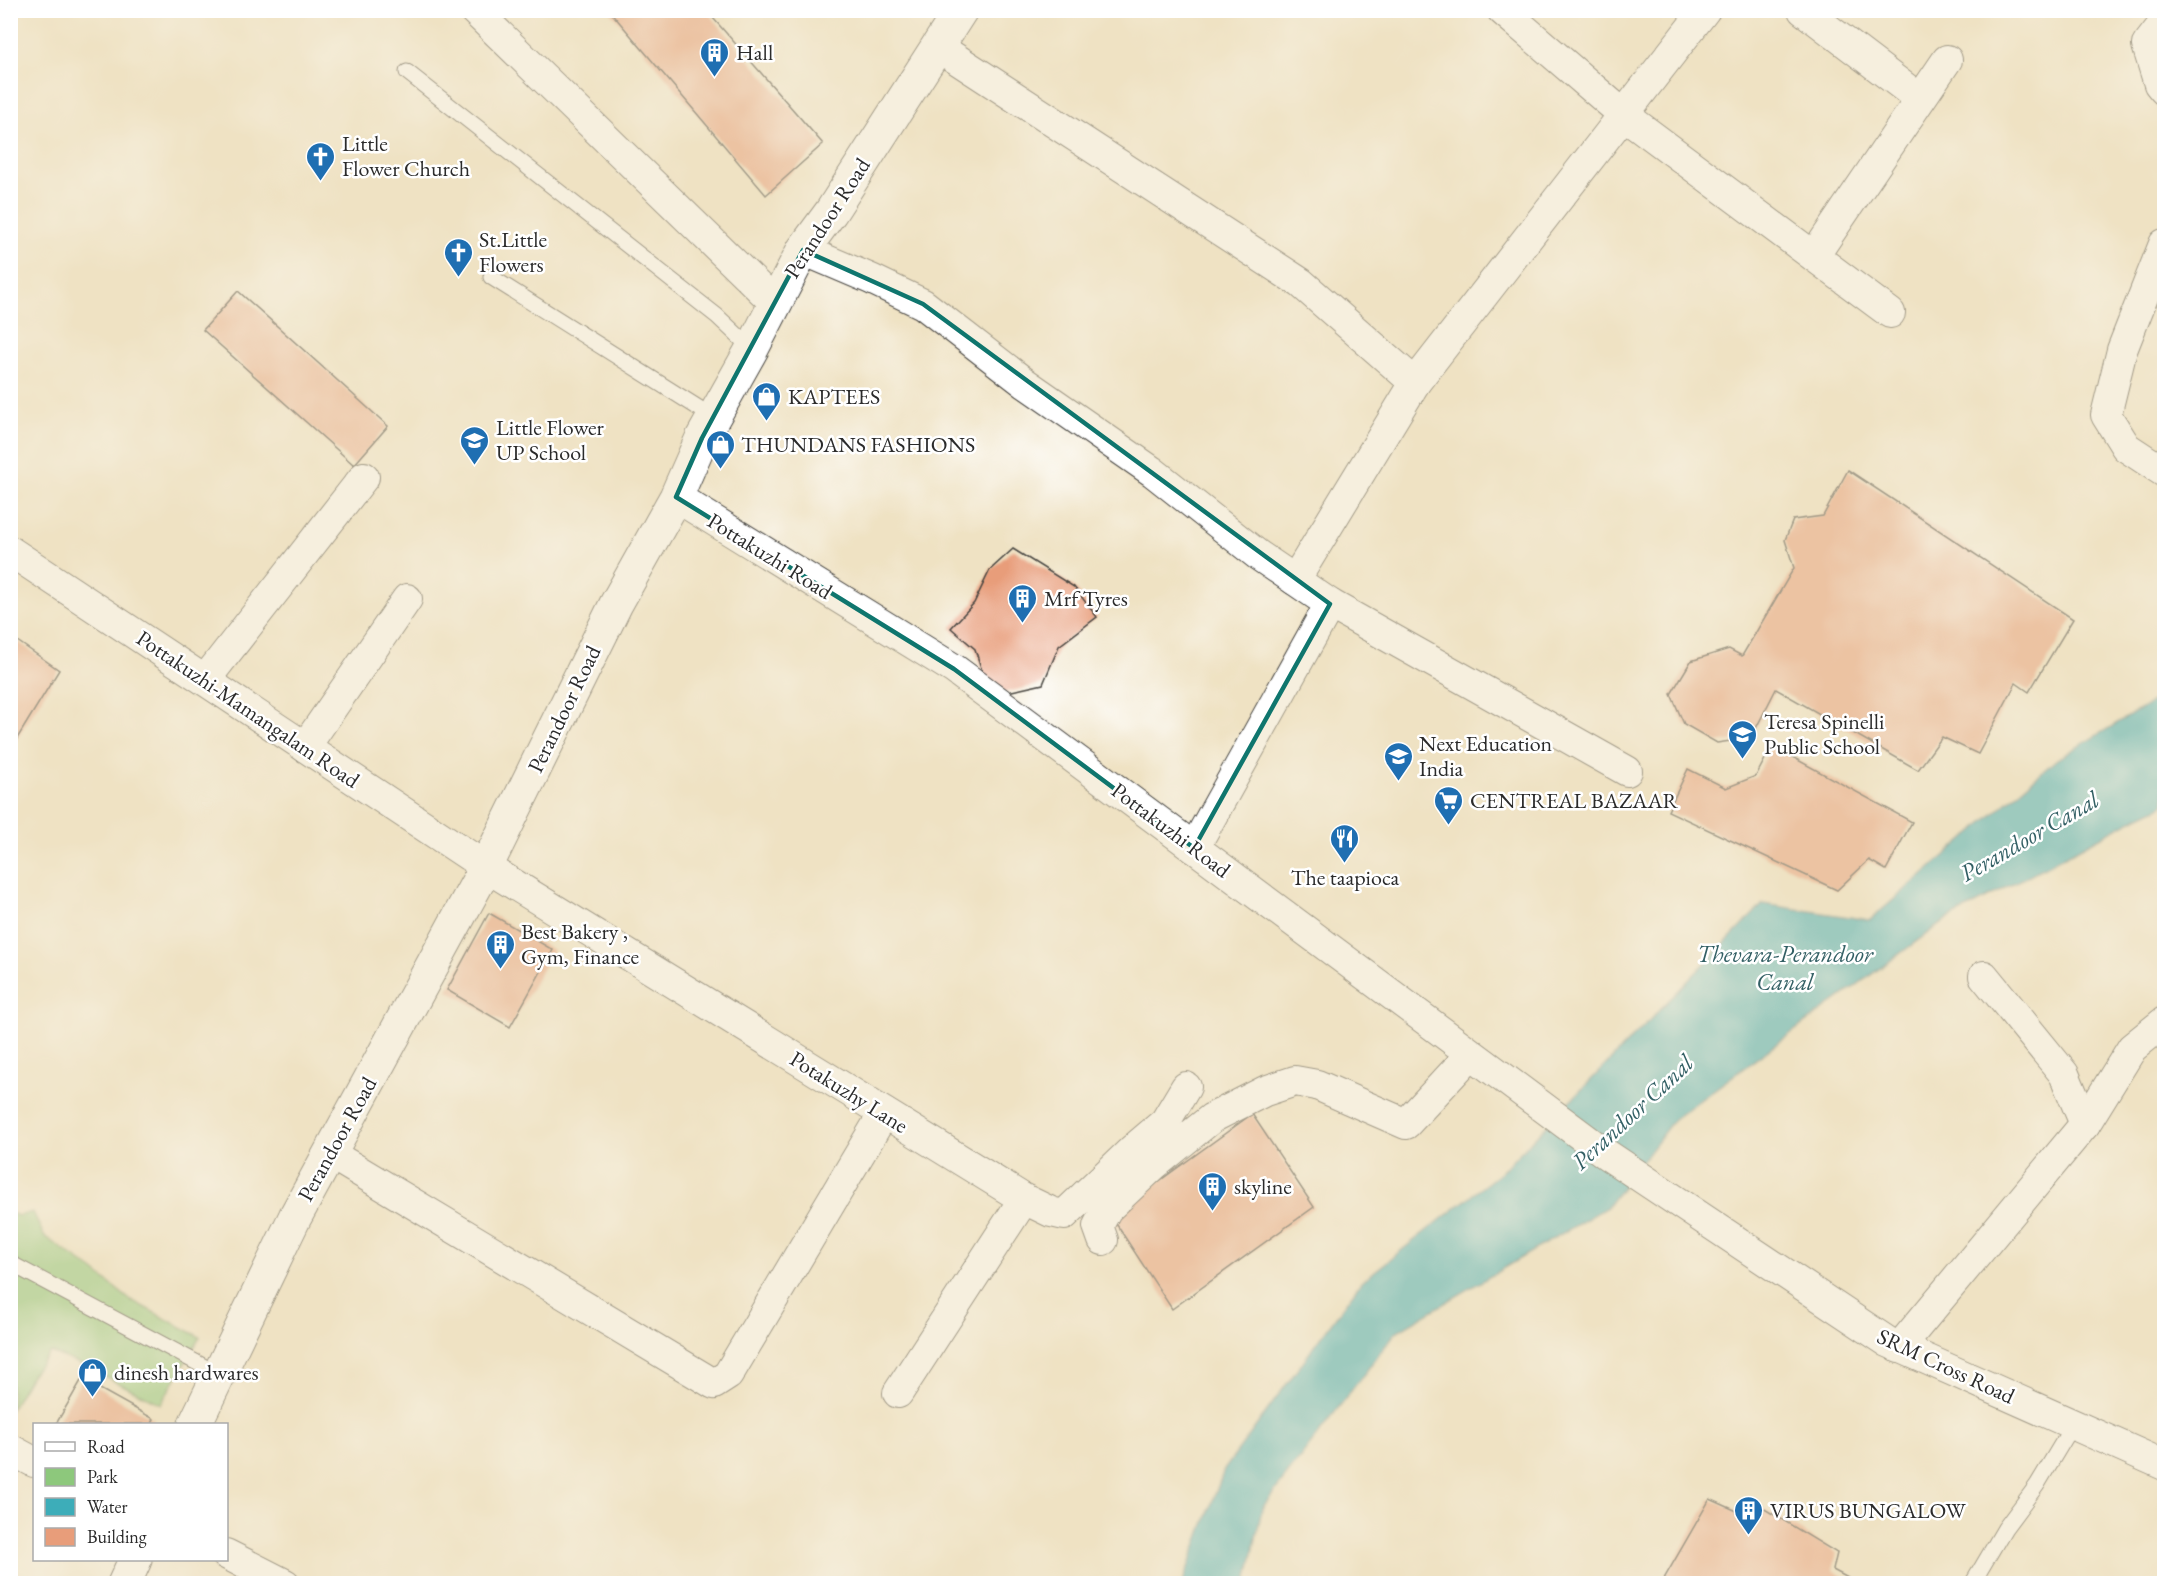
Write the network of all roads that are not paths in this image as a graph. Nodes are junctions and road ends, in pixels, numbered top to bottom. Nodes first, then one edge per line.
1 (474, 10) edge
2 (961, 10) edge
3 (1502, 10) edge
4 (1705, 10) edge
5 (1803, 10) edge
6 (2164, 23) edge
7 (938, 47) junction
8 (1947, 60) dead end
9 (407, 72) dead end
10 (2164, 90) edge
11 (1920, 99) junction
12 (1624, 115) junction
13 (2164, 243) edge
14 (803, 249) junction
15 (1814, 256) junction
16 (491, 277) dead end
17 (775, 303) junction
18 (1890, 313) dead end
19 (752, 349) junction
20 (1415, 383) junction
21 (713, 417) junction
22 (2164, 472) edge
23 (364, 477) dead end
24 (676, 497) junction
25 (10, 551) edge
26 (1295, 580) junction
27 (407, 599) dead end
28 (1330, 604) junction
29 (205, 680) junction
30 (305, 747) junction
31 (1627, 771) dead end
32 (1194, 848) junction
33 (486, 867) junction
34 (1984, 976) dead end
35 (2164, 1022) edge
36 (1471, 1054) junction
37 (1186, 1087) dead end
38 (884, 1113) junction
39 (2085, 1124) junction
40 (329, 1153) junction
41 (1651, 1184) joint
42 (1024, 1198) junction
43 (1103, 1240) dead end
44 (10, 1263) edge
45 (1899, 1348) junction
46 (218, 1374) junction
47 (898, 1393) dead end
48 (196, 1423) edge
49 (2073, 1425) junction
50 (10, 1449) edge
51 (33, 1461) edge
52 (2164, 1465) edge
53 (228, 1555) edge
54 (135, 1561) edge
55 (124, 1584) edge
56 (285, 1584) edge
57 (1972, 1584) edge

1 - 17 street
2 - 7 main road, Perandoor Road
3 - 12 street
4 - 12 street
5 - 11 street
6 - 10 street
7 - 14 main road, Perandoor Road
7 - 20 street
8 - 11 street
9 - 19 lane
11 - 15 street
12 - 15 street
12 - 20 street
13 - 22 street
14 - 17 main road, Perandoor Road
14 - 26 street
15 - 18 street
16 - 21 lane
17 - 19 main road, Perandoor Road
19 - 21 main road, Perandoor Road
20 - 26 street
21 - 24 main road, Perandoor Road
23 - 29 street
24 - 32 street, Pottakuzhi Road
24 - 33 main road, Perandoor Road
25 - 29 street, Pottakuzhi-Mamangalam Road
26 - 28 street
27 - 30 street
28 - 31 street
28 - 32 street
29 - 30 street, Pottakuzhi-Mamangalam Road
30 - 33 street, Pottakuzhi-Mamangalam Road
32 - 36 street, Pottakuzhi Road
33 - 38 street, Potakuzhy Lane
33 - 40 main road, Perandoor Road
34 - 39 street
35 - 39 street
36 - 41 street, Pottakuzhi Road
36 - 43 street
37 - 42 street, Potakuzhy Lane
38 - 40 street
38 - 42 street, Potakuzhy Lane
39 - 45 street
40 - 46 main road, Perandoor Road
41 - 45 street, SRM Cross Road
42 - 47 street
44 - 46 lane
45 - 49 street, SRM Cross Road
46 - 48 main road, Perandoor Road
49 - 52 street, SRM Cross Road
49 - 57 lane
50 - 51 street
53 - 56 street
54 - 55 main road

